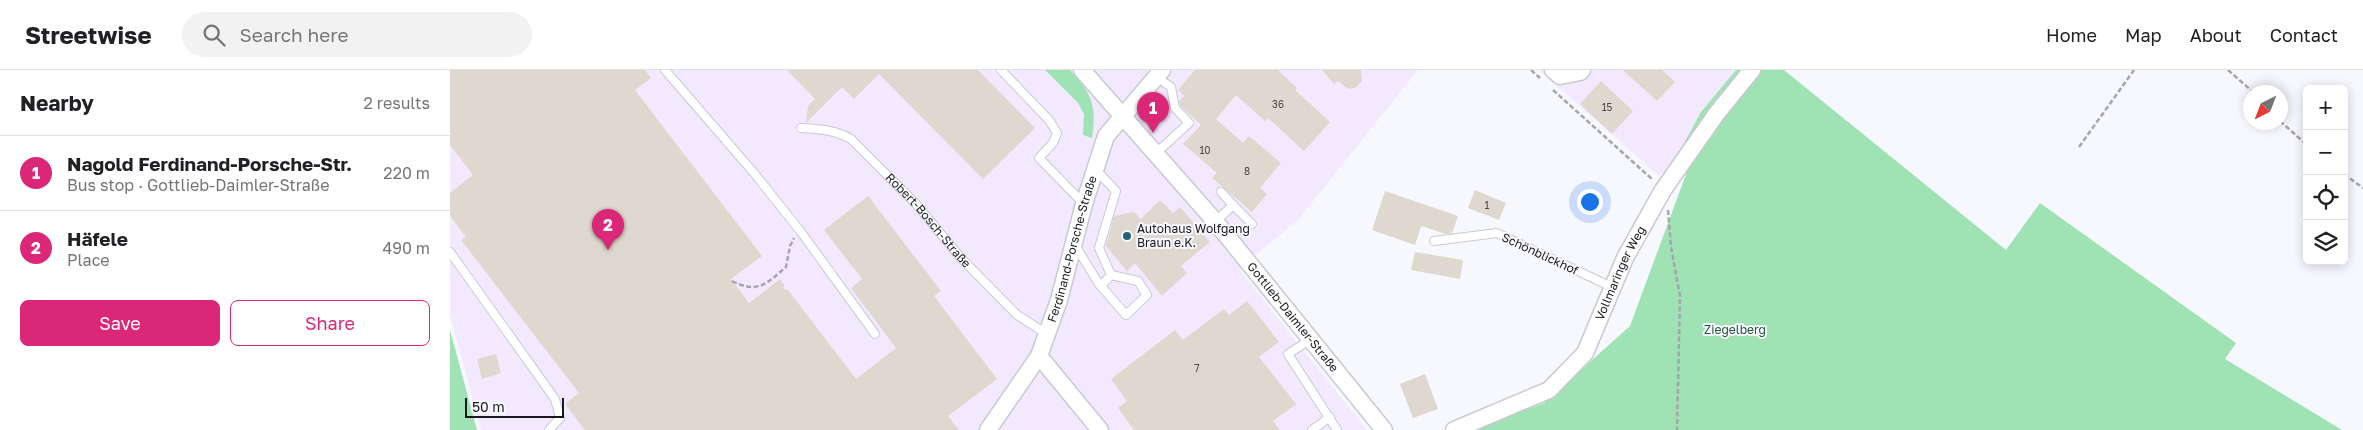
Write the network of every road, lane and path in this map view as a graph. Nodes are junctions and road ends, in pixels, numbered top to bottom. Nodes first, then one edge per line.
1 (665, 70) edge
2 (1001, 70) edge
3 (1082, 70) edge
4 (1532, 70) edge
5 (1553, 70) edge
6 (1582, 70) edge
7 (1752, 70) edge
8 (2134, 70) edge
9 (2228, 70) edge
10 (1159, 74) edge
11 (2245, 85) edge
12 (1123, 117) junction
13 (801, 128) dead end
14 (2288, 128) edge
15 (2303, 141) edge
16 (2079, 147) dead end
17 (1155, 154) junction
18 (1095, 169) junction
19 (2345, 175) edge
20 (2363, 188) edge
21 (1663, 190) junction
22 (1221, 192) dead end
23 (1084, 204) junction
24 (1233, 205) junction
25 (1216, 222) junction
26 (1252, 224) dead end
27 (800, 232) junction
28 (1434, 241) dead end
29 (1074, 245) junction
30 (450, 252) edge
31 (1111, 276) junction
32 (732, 281) dead end
33 (1101, 286) junction
34 (1614, 288) junction
35 (876, 334) dead end
36 (1047, 334) junction
37 (1311, 339) junction
38 (1038, 356) junction
39 (1330, 418) junction
40 (549, 430) edge
41 (988, 430) edge
42 (1100, 430) edge
43 (1312, 430) edge
44 (1337, 430) edge
45 (1384, 430) edge
46 (1454, 430) edge
47 (1677, 430) edge

1 - 27 lane
2 - 23 lane
3 - 12 street, Gottlieb-Daimler-Straße
4 - 21 path
5 - 6 street
7 - 21 street, Vollmaringer Weg
8 - 16 path
9 - 11 path
10 - 12 street, Ferdinand-Porsche-Straße
10 - 17 lane
12 - 17 street, Gottlieb-Daimler-Straße
12 - 18 street, Ferdinand-Porsche-Straße
13 - 36 lane, Robert-Bosch-Straße
14 - 15 path
17 - 25 street, Gottlieb-Daimler-Straße
18 - 23 street, Ferdinand-Porsche-Straße
18 - 31 lane
19 - 20 path
21 - 34 street, Vollmaringer Weg
21 - 47 path
22 - 24 lane
23 - 29 street, Ferdinand-Porsche-Straße
24 - 25 lane
24 - 26 lane
25 - 37 street, Gottlieb-Daimler-Straße
27 - 32 path
27 - 35 lane
28 - 34 lane, Schönblickhof
29 - 33 lane
29 - 36 street, Ferdinand-Porsche-Straße
30 - 40 lane
31 - 33 lane
31 - 33 lane
34 - 46 street, Vollmaringer Weg
36 - 38 street, Ferdinand-Porsche-Straße
37 - 39 lane
37 - 45 street, Gottlieb-Daimler-Straße
38 - 41 street, Ferdinand-Porsche-Straße
38 - 42 street
39 - 43 lane
39 - 44 lane

